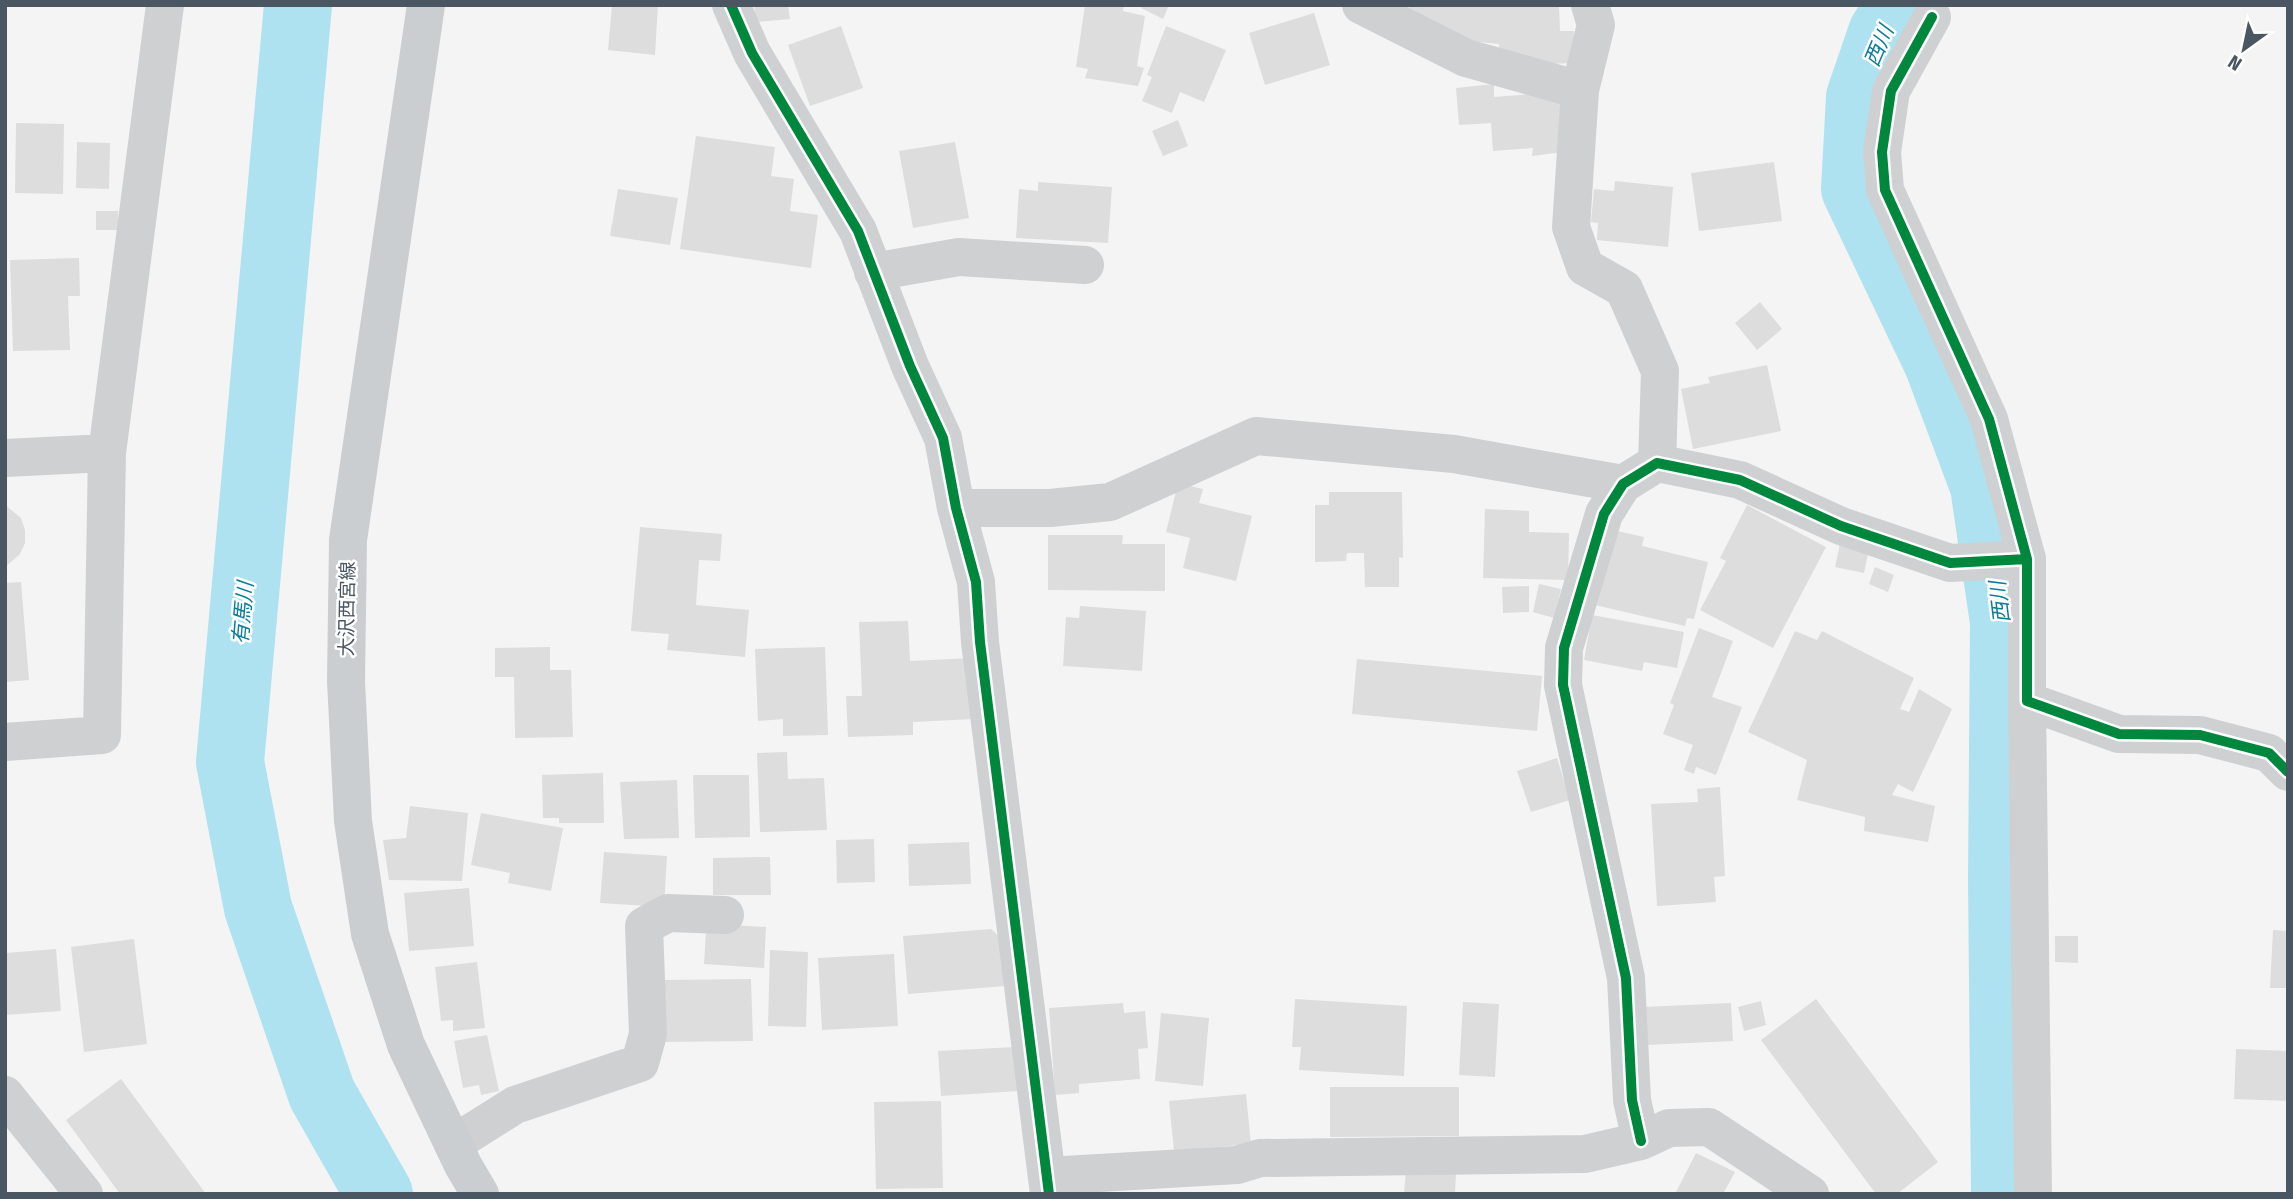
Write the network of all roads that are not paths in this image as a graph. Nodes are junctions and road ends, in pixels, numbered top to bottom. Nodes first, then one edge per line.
1 (164, 5) edge
2 (426, 5) edge
3 (731, 5) edge
4 (1361, 5) edge
5 (1590, 5) edge
6 (1933, 18) dead end
7 (1580, 90) junction
8 (1084, 265) dead end
9 (873, 272) junction
10 (107, 453) junction
11 (5, 458) edge
12 (1657, 463) junction
13 (1623, 484) junction
14 (956, 508) junction
15 (2027, 559) junction
16 (2027, 701) junction
17 (5, 742) edge
18 (2288, 772) edge
19 (725, 915) dead end
20 (5, 1095) edge
21 (1641, 1141) junction
22 (453, 1144) junction
23 (1048, 1185) edge
24 (84, 1194) edge
25 (481, 1194) edge
26 (1810, 1194) edge
27 (2033, 1194) edge

1 - 10 street
2 - 22 main road, 大沢西宮線
3 - 9 street
4 - 7 street
5 - 7 street
6 - 15 street
7 - 12 street
8 - 9 street
9 - 14 street
10 - 11 street
10 - 17 street
12 - 13 street
12 - 15 street
13 - 14 street
13 - 21 street
14 - 23 street
15 - 16 street
16 - 18 street
16 - 27 street
19 - 22 street
20 - 24 street
21 - 23 street
21 - 26 street
22 - 25 main road, 大沢西宮線

